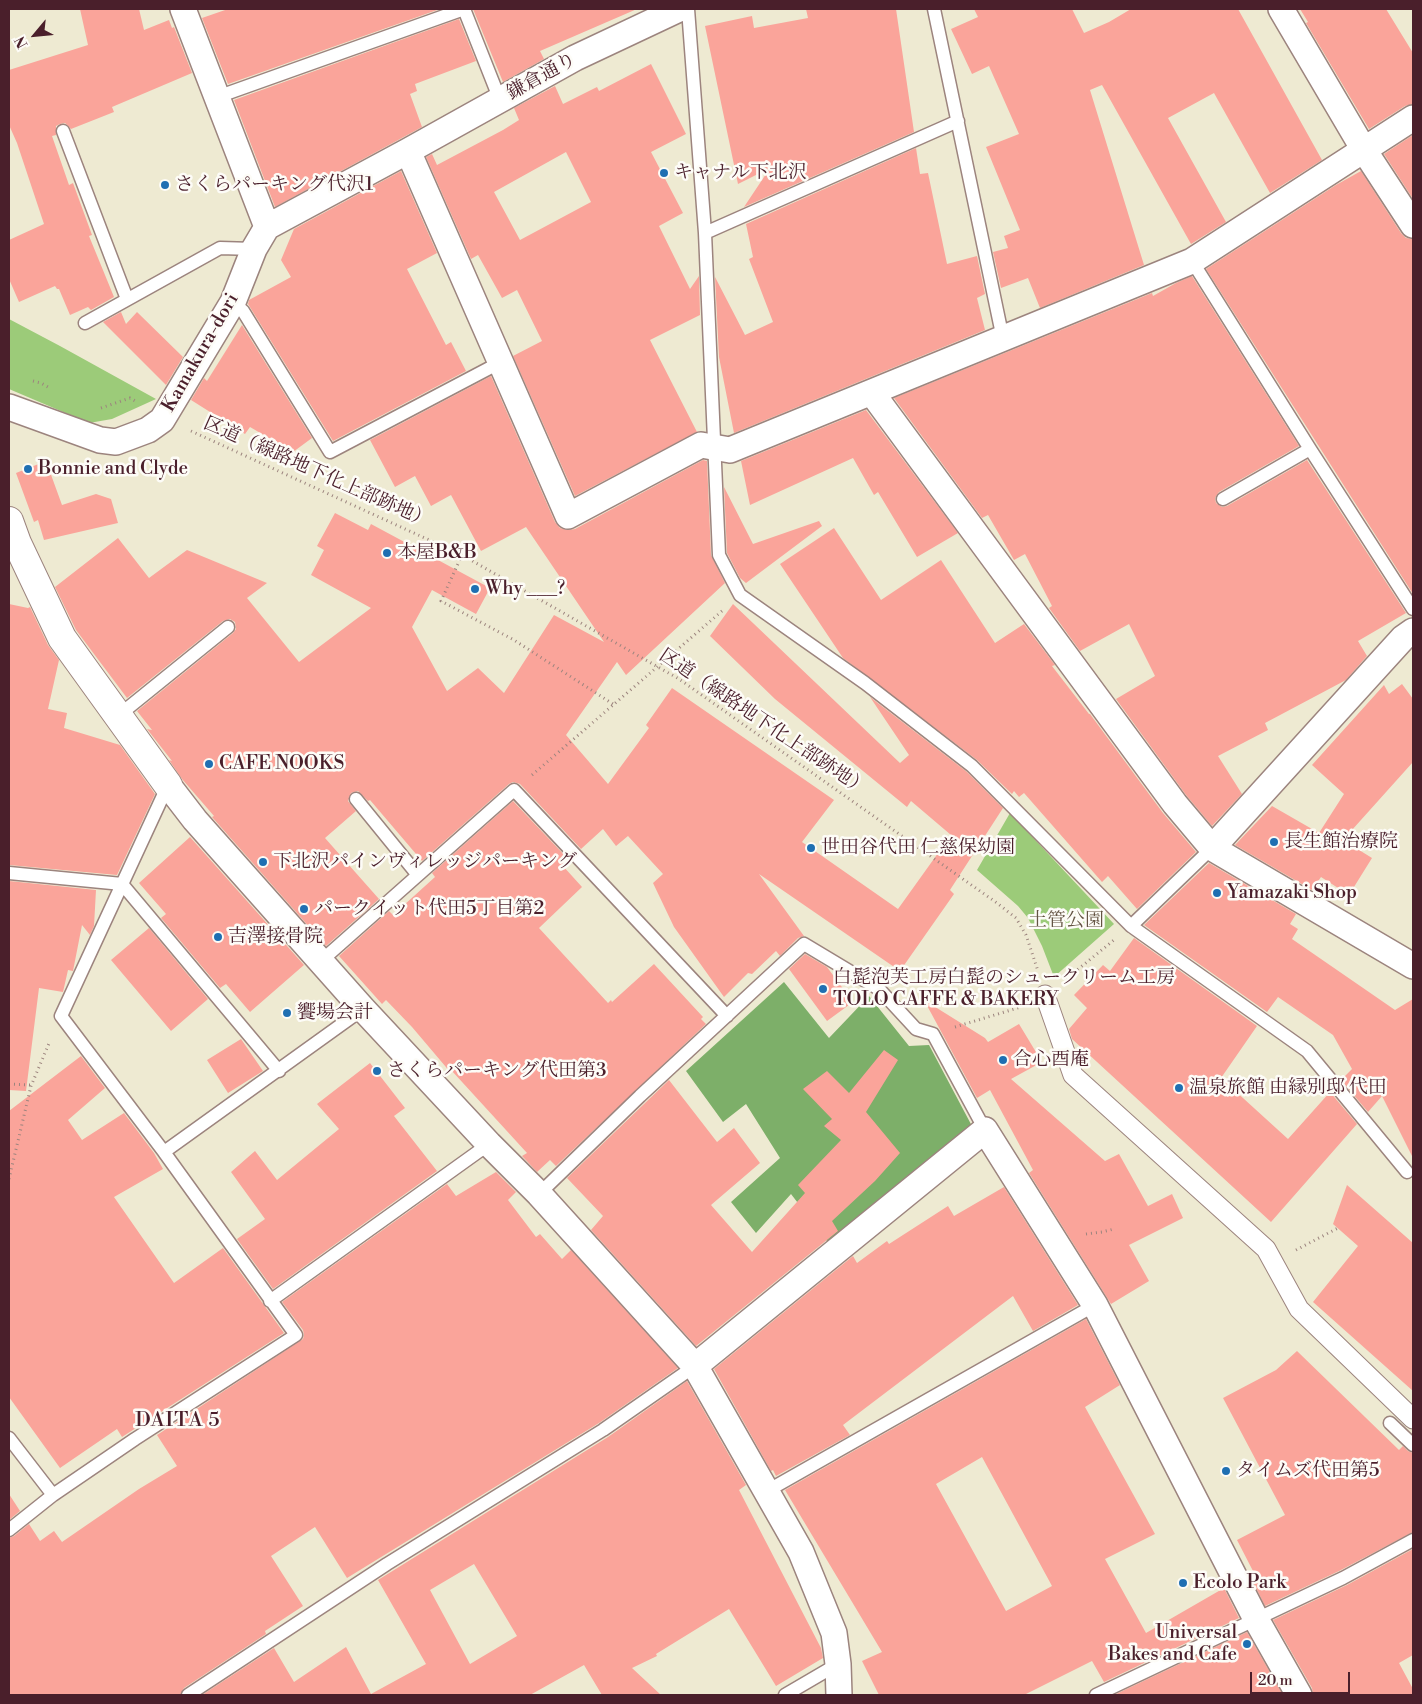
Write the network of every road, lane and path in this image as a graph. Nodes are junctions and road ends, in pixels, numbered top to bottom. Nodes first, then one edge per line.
1 (183, 9) edge
2 (679, 9) edge
3 (688, 9) edge
4 (934, 9) edge
5 (1281, 9) edge
6 (217, 97) junction
7 (500, 100) junction
8 (1413, 118) edge
9 (958, 120) junction
10 (63, 131) dead end
11 (1364, 150) junction
12 (408, 151) junction
13 (1413, 226) edge
14 (267, 228) junction
15 (705, 233) junction
16 (254, 249) junction
17 (1192, 261) junction
18 (127, 299) junction
19 (233, 302) junction
20 (85, 323) dead end
21 (1003, 339) junction
22 (501, 362) junction
23 (25, 380) dead end
24 (49, 388) dead end
25 (872, 393) junction
26 (9, 407) edge
27 (100, 409) dead end
28 (164, 417) junction
29 (714, 448) junction
30 (1310, 449) junction
31 (1223, 499) dead end
32 (11, 540) edge
33 (462, 554) junction
34 (740, 595) junction
35 (1413, 609) edge
36 (228, 627) dead end
37 (1408, 638) edge
38 (657, 667) junction
39 (614, 704) junction
40 (118, 716) junction
41 (168, 785) junction
42 (514, 790) junction
43 (356, 799) dead end
44 (1212, 848) junction
45 (9, 873) edge
46 (418, 874) junction
47 (122, 884) junction
48 (1131, 926) junction
49 (320, 962) junction
50 (1413, 966) edge
51 (1045, 996) joint
52 (363, 1009) junction
53 (61, 1016) junction
54 (727, 1016) junction
55 (279, 1071) junction
56 (9, 1084) edge
57 (31, 1086) junction
58 (985, 1130) junction
59 (489, 1144) junction
60 (164, 1152) junction
61 (1406, 1172) dead end
62 (9, 1179) edge
63 (539, 1194) junction
64 (1338, 1228) dead end
65 (1273, 1262) junction
66 (270, 1301) junction
67 (1094, 1305) junction
68 (695, 1366) junction
69 (1413, 1419) edge
70 (1390, 1423) dead end
71 (9, 1438) edge
72 (1413, 1445) edge
73 (767, 1491) junction
74 (53, 1495) junction
75 (9, 1530) edge
76 (1413, 1540) edge
77 (1256, 1619) junction
78 (838, 1664) junction
79 (188, 1695) edge
80 (785, 1695) edge
81 (839, 1695) edge
82 (1096, 1695) edge
83 (1299, 1695) edge

1 - 6 street
2 - 7 street, 鎌倉通り
3 - 15 lane
4 - 9 lane
5 - 11 street
6 - 7 lane
6 - 14 street
7 - 12 street, 鎌倉通り
8 - 11 street
9 - 15 lane
9 - 21 lane
10 - 18 lane
11 - 13 street
11 - 17 street
12 - 14 street, Kamakura-dori
12 - 22 street
14 - 16 street, Kamakura-dori
15 - 29 lane
16 - 18 lane
16 - 19 street, Kamakura-dori
17 - 21 street
17 - 30 lane
18 - 20 lane
19 - 22 lane
19 - 28 street, Kamakura-dori
21 - 25 street
22 - 29 street
23 - 24 path
25 - 29 street
25 - 44 street
26 - 28 street, Kamakura-dori
27 - 28 path, 区道（線路地下化上部跡地）
28 - 33 path, 区道（線路地下化上部跡地）
29 - 34 lane
30 - 31 lane
30 - 35 lane
32 - 40 street
33 - 38 path, 区道（線路地下化上部跡地）
33 - 39 path
34 - 38 path
34 - 48 lane
36 - 40 lane
37 - 44 street
38 - 39 path
38 - 51 path, 区道（線路地下化上部跡地）
39 - 42 path
40 - 41 street
41 - 47 lane
41 - 49 street
42 - 46 lane
42 - 54 lane
43 - 46 lane
44 - 48 lane
44 - 50 street
45 - 47 lane
46 - 49 lane
47 - 53 lane
47 - 55 lane
48 - 61 lane
49 - 52 street
51 - 65 street
52 - 55 lane
52 - 59 street
53 - 57 path
53 - 60 lane
54 - 58 lane
54 - 63 lane
55 - 60 lane
56 - 57 path
57 - 62 path
58 - 67 street
58 - 68 street
59 - 63 street
59 - 66 lane
60 - 66 lane
63 - 68 street
64 - 65 path
65 - 69 street
66 - 74 lane
67 - 73 lane
67 - 77 street
68 - 73 street
68 - 79 lane
70 - 72 lane
71 - 74 lane
73 - 78 street
74 - 75 lane
76 - 77 lane
77 - 82 lane
77 - 83 street
78 - 80 lane
78 - 81 street

